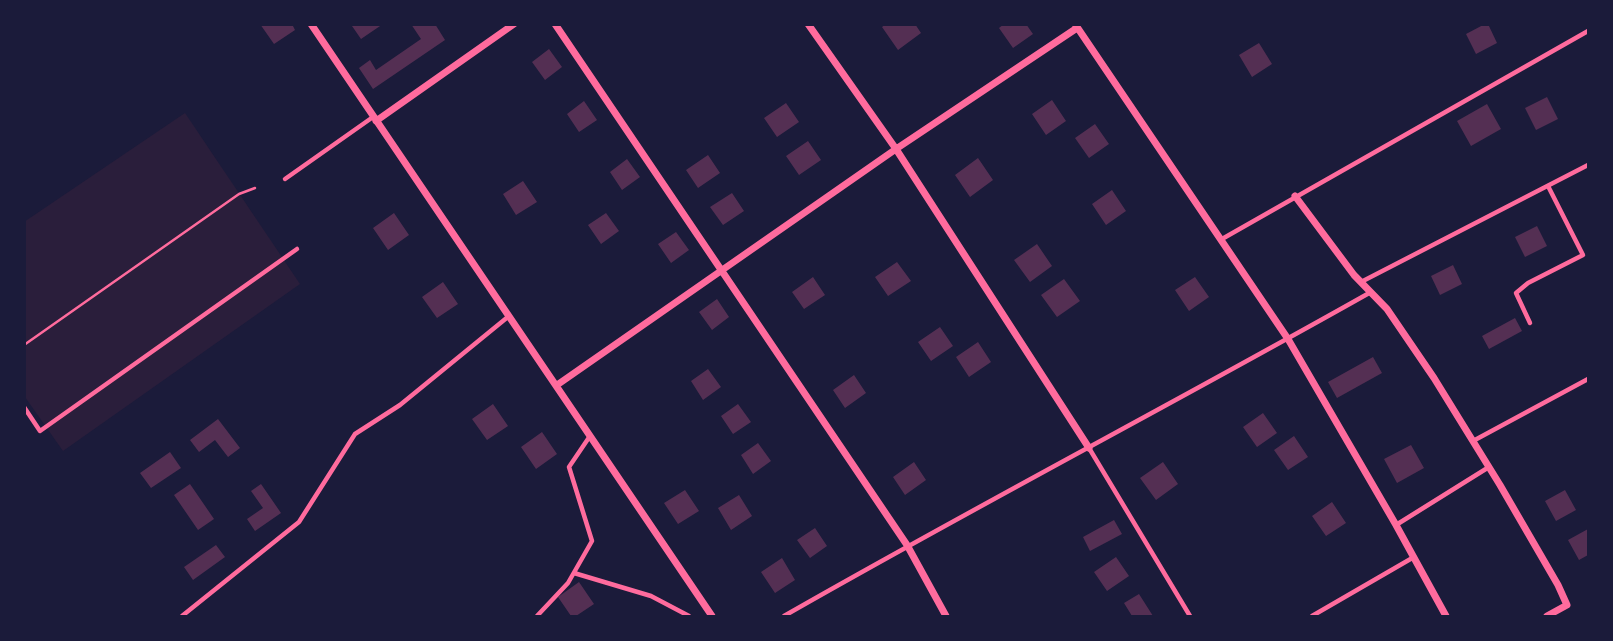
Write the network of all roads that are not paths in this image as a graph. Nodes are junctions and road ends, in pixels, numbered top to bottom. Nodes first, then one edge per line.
1 (311, 24) edge
2 (514, 24) edge
3 (555, 24) edge
4 (808, 24) edge
5 (1076, 26) edge
6 (1588, 32) edge
7 (375, 119) junction
8 (896, 149) junction
9 (1588, 166) edge
10 (285, 179) dead end
11 (1548, 186) junction
12 (1295, 196) junction
13 (1222, 239) junction
14 (297, 249) dead end
15 (722, 270) junction
16 (1361, 282) junction
17 (1371, 292) junction
18 (509, 316) junction
19 (1530, 323) dead end
20 (1288, 339) junction
21 (1588, 379) edge
22 (557, 385) junction
23 (24, 407) edge
24 (590, 435) junction
25 (1473, 441) junction
26 (1089, 448) junction
27 (1489, 467) junction
28 (1396, 525) junction
29 (907, 545) junction
30 (1414, 557) junction
31 (574, 573) junction
32 (182, 617) edge
33 (537, 617) edge
34 (689, 617) edge
35 (712, 617) edge
36 (784, 617) edge
37 (946, 617) edge
38 (1190, 617) edge
39 (1312, 617) edge
40 (1446, 617) edge
41 (1547, 617) edge

1 - 7 street
2 - 7 street
3 - 15 street
4 - 8 street
5 - 8 street
5 - 13 street
6 - 12 lane
7 - 10 lane
7 - 18 street
8 - 15 street
8 - 26 street
9 - 11 lane
11 - 16 lane
11 - 19 lane
12 - 13 lane
12 - 16 street
13 - 20 street
14 - 23 lane
15 - 22 street
15 - 29 street
16 - 17 street
17 - 20 lane
17 - 25 street
18 - 22 street
18 - 32 lane
20 - 26 lane
20 - 28 street
21 - 25 lane
22 - 24 street
24 - 31 lane
24 - 35 street
25 - 27 street
26 - 29 lane
26 - 38 lane
27 - 28 lane
27 - 41 street
28 - 30 street
29 - 36 lane
29 - 37 street
30 - 39 lane
30 - 40 street
31 - 33 lane
31 - 34 lane

